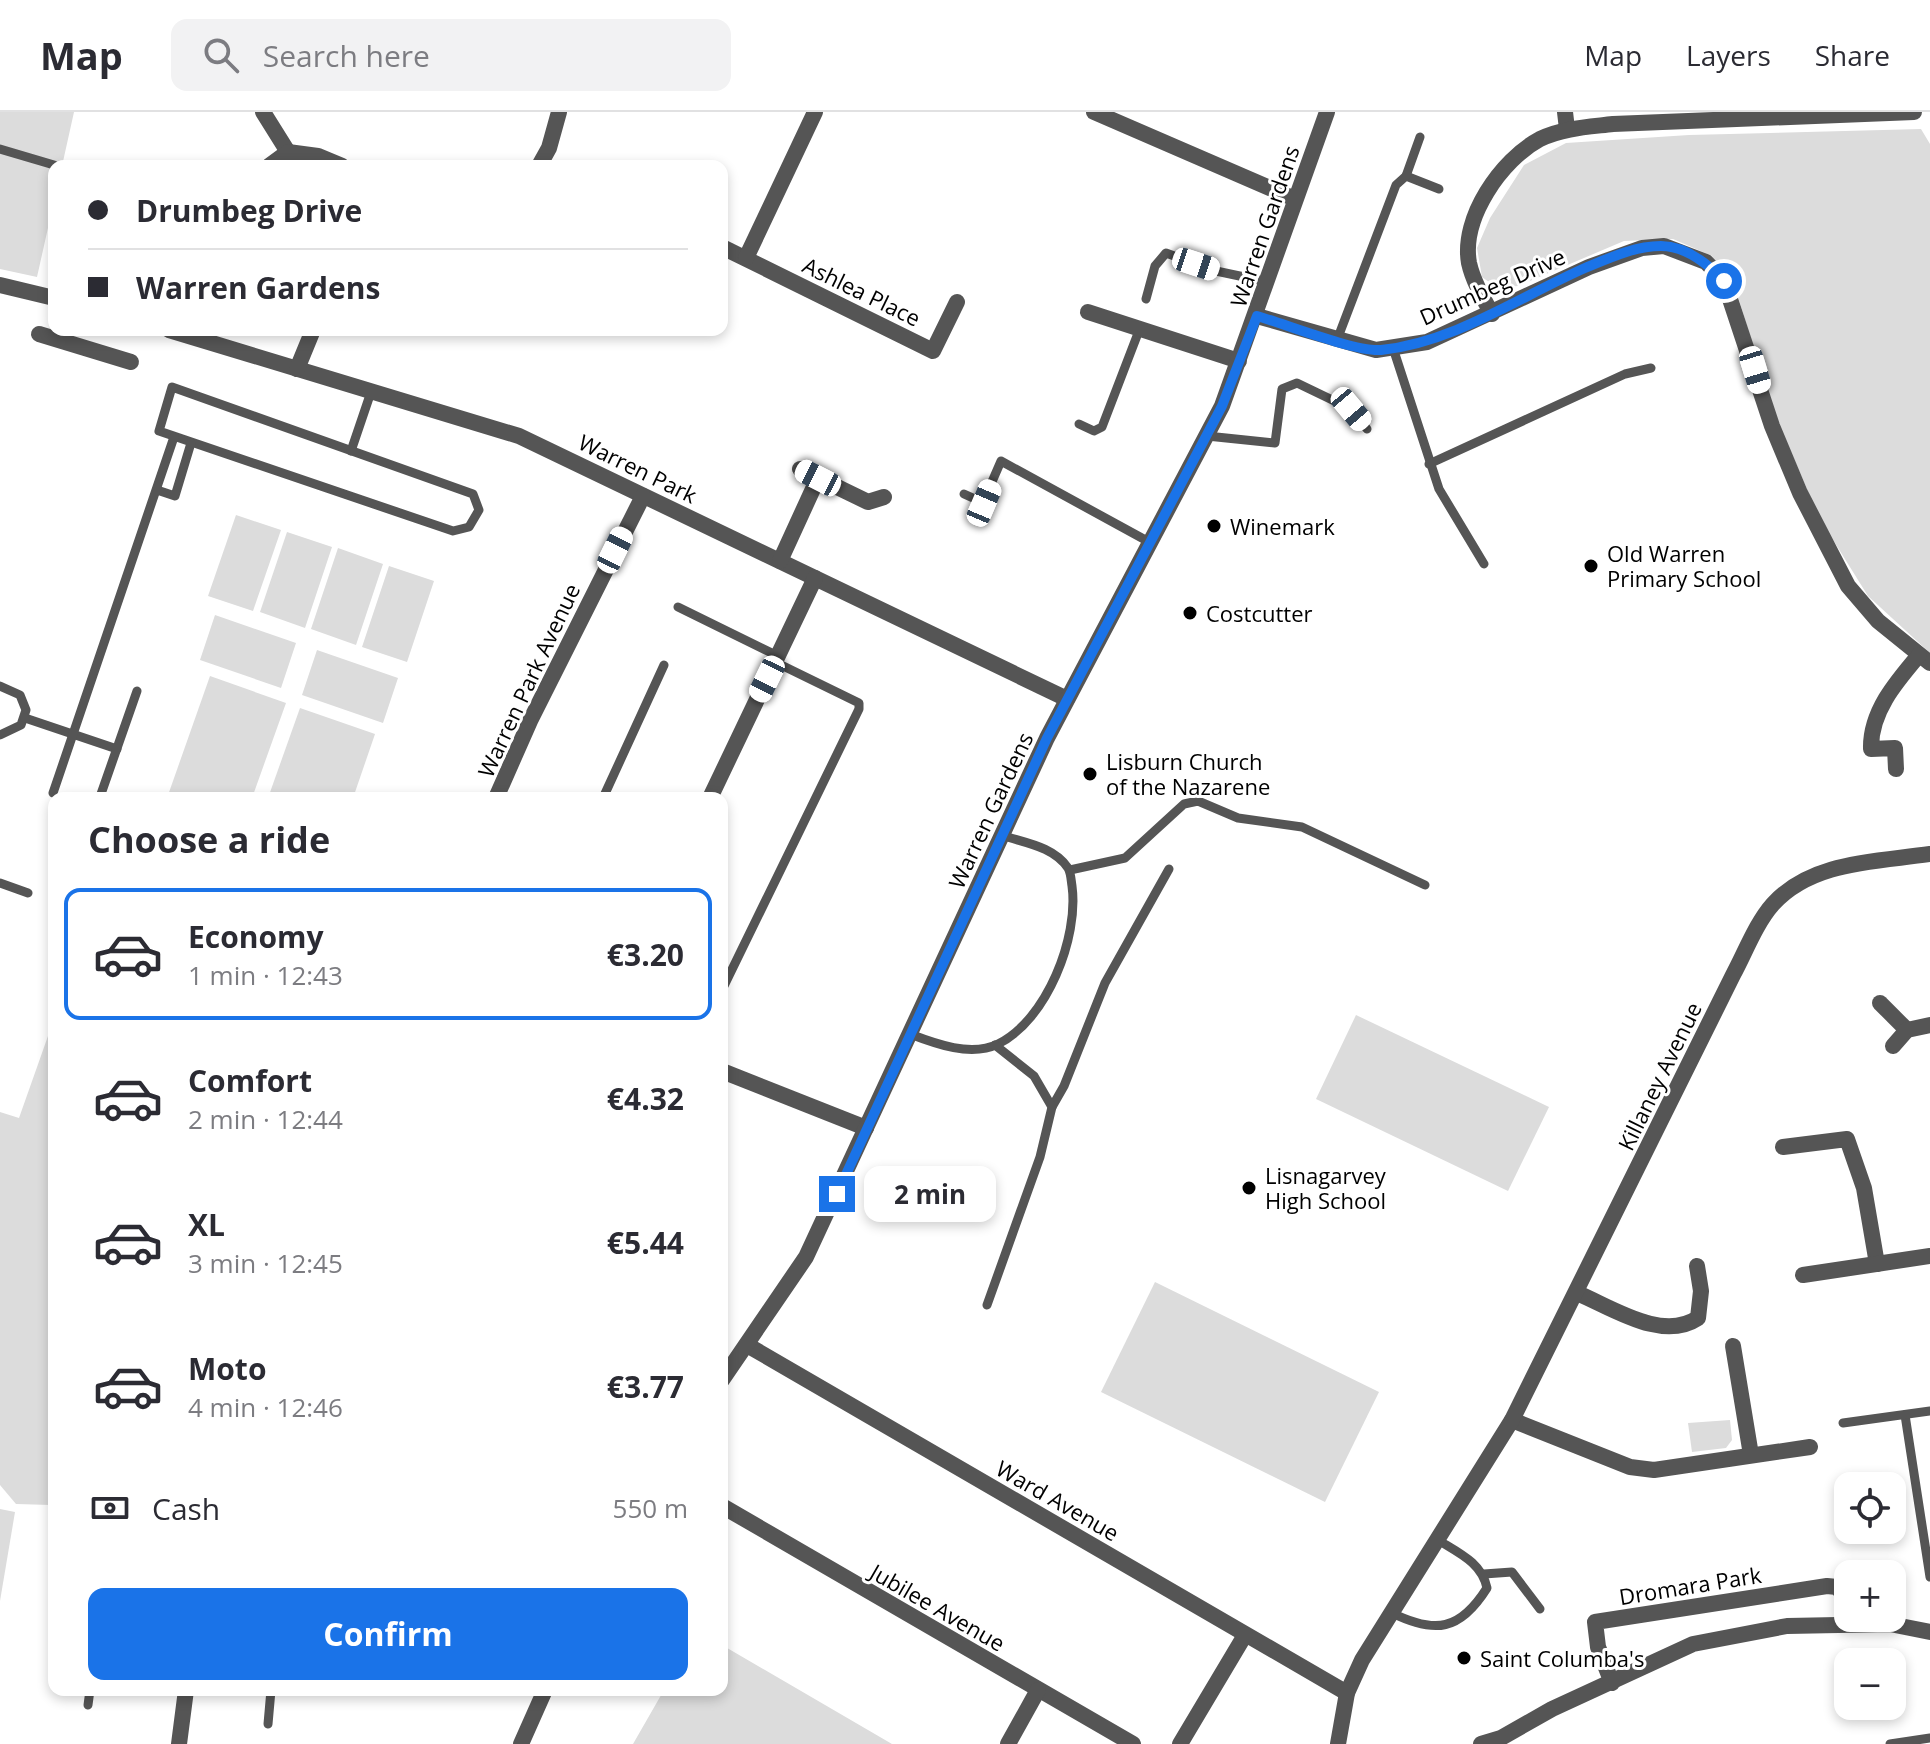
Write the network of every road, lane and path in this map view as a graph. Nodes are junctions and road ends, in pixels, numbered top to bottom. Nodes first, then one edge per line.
1 (263, 112) edge
2 (559, 112) edge
3 (815, 112) edge
4 (1094, 112) edge
5 (1327, 112) edge
6 (1565, 112) edge
7 (1914, 112) edge
8 (1888, 114) edge
9 (1567, 129) junction
10 (1420, 137) dead end
11 (0, 149) edge
12 (288, 152) junction
13 (277, 160) edge
14 (328, 160) edge
15 (545, 160) edge
16 (48, 163) edge
17 (1406, 176) junction
18 (1439, 189) dead end
19 (1295, 199) junction
20 (728, 250) edge
21 (746, 258) junction
22 (1268, 282) junction
23 (0, 285) edge
24 (48, 297) edge
25 (1146, 299) dead end
26 (957, 302) dead end
27 (1088, 312) dead end
28 (1492, 314) junction
29 (1257, 316) junction
30 (1140, 328) junction
31 (39, 334) dead end
32 (86, 336) edge
33 (189, 336) edge
34 (311, 336) edge
35 (1337, 340) junction
36 (83, 348) junction
37 (1393, 348) junction
38 (1239, 361) junction
39 (131, 362) dead end
40 (1651, 368) dead end
41 (297, 369) junction
42 (371, 392) junction
43 (1079, 424) dead end
44 (1367, 429) dead end
45 (1207, 436) junction
46 (174, 437) junction
47 (191, 443) junction
48 (351, 451) junction
49 (1429, 464) junction
50 (800, 469) dead end
51 (818, 478) junction
52 (157, 490) junction
53 (964, 494) dead end
54 (643, 496) junction
55 (884, 497) dead end
56 (984, 503) junction
57 (978, 514) dead end
58 (1151, 543) junction
59 (780, 561) junction
60 (1484, 564) dead end
61 (815, 578) junction
62 (678, 607) dead end
63 (776, 659) junction
64 (1925, 659) edge
65 (664, 665) dead end
66 (0, 686) edge
67 (137, 691) dead end
68 (1067, 699) junction
69 (25, 718) junction
70 (74, 734) junction
71 (0, 735) edge
72 (117, 749) junction
73 (1896, 769) dead end
74 (53, 792) edge
75 (102, 792) edge
76 (499, 792) edge
77 (606, 792) edge
78 (713, 792) edge
79 (1004, 836) junction
80 (1930, 854) edge
81 (1169, 869) dead end
82 (1070, 870) junction
83 (0, 883) edge
84 (1425, 885) dead end
85 (28, 893) dead end
86 (728, 978) edge
87 (1880, 1003) dead end
88 (1930, 1025) edge
89 (1907, 1030) junction
90 (910, 1034) junction
91 (995, 1045) junction
92 (1893, 1046) dead end
93 (728, 1073) edge
94 (1052, 1107) junction
95 (866, 1128) junction
96 (1783, 1147) dead end
97 (1930, 1256) edge
98 (1877, 1264) junction
99 (1697, 1266) dead end
100 (1803, 1275) dead end
101 (1577, 1293) junction
102 (987, 1305) dead end
103 (747, 1345) junction
104 (1733, 1346) dead end
105 (728, 1372) edge
106 (1930, 1411) edge
107 (1905, 1415) junction
108 (1512, 1420) junction
109 (1843, 1423) dead end
110 (1810, 1447) dead end
111 (1751, 1455) junction
112 (728, 1509) edge
113 (1438, 1540) junction
114 (1928, 1549) edge
115 (1484, 1574) junction
116 (1930, 1577) edge
117 (1834, 1587) edge
118 (1540, 1609) dead end
119 (1392, 1613) junction
120 (1834, 1622) edge
121 (1906, 1627) edge
122 (1930, 1632) edge
123 (1245, 1635) junction
124 (1612, 1683) junction
125 (1038, 1690) junction
126 (1347, 1693) junction
127 (89, 1696) edge
128 (185, 1696) edge
129 (270, 1696) edge
130 (542, 1696) edge
131 (88, 1705) dead end
132 (268, 1724) dead end
133 (1930, 1738) edge
134 (179, 1744) edge
135 (521, 1744) edge
136 (1008, 1744) edge
137 (1133, 1744) edge
138 (1180, 1744) edge
139 (1338, 1744) edge
140 (1481, 1744) edge
141 (1890, 1744) edge

1 - 12 street
2 - 15 street
3 - 21 street
4 - 19 street
5 - 19 street, Warren Gardens
6 - 9 street
7 - 8 street
8 - 9 street
9 - 28 street
10 - 17 lane
11 - 16 lane
12 - 13 street
12 - 14 street
17 - 18 lane
17 - 35 lane
19 - 22 street, Warren Gardens
20 - 21 street, Ashlea Place
21 - 26 street, Ashlea Place
22 - 25 lane
22 - 29 street, Warren Gardens
23 - 24 street
27 - 30 street
28 - 37 street, Drumbeg Drive
28 - 64 street, Drumbeg Drive
29 - 35 street, Drumbeg Drive
29 - 38 street, Warren Gardens
30 - 38 street
30 - 43 lane
31 - 36 street
32 - 36 street
33 - 41 street, Warren Park
34 - 41 street
35 - 37 street, Drumbeg Drive
36 - 39 street
37 - 49 lane
38 - 45 street, Warren Gardens
40 - 49 lane
41 - 42 street, Warren Park
42 - 48 lane
42 - 54 street, Warren Park
44 - 45 lane
45 - 58 street, Warren Gardens
46 - 47 lane
46 - 48 lane
46 - 52 lane
47 - 48 lane
47 - 52 lane
49 - 60 lane
50 - 51 street
51 - 55 street
51 - 59 street
52 - 70 lane
53 - 56 lane
54 - 59 street, Warren Park
54 - 76 street, Warren Park Avenue
56 - 57 lane
56 - 58 lane
58 - 68 street, Warren Gardens
59 - 61 street, Warren Park
61 - 63 street
61 - 68 street, Warren Park
62 - 63 lane
63 - 78 street
63 - 86 lane
64 - 73 street
65 - 77 lane
66 - 69 lane
67 - 72 lane
68 - 79 street, Warren Gardens
69 - 70 lane
69 - 71 lane
70 - 72 lane
70 - 74 lane
72 - 75 lane
79 - 82 lane
79 - 90 street, Warren Gardens
80 - 101 street, Killaney Avenue
81 - 94 lane
82 - 84 lane
82 - 91 lane
83 - 85 lane
87 - 89 street
88 - 89 street
89 - 92 street
90 - 91 lane
90 - 95 street, Warren Gardens
91 - 94 lane
93 - 95 street
94 - 102 lane
95 - 103 street, Warren Gardens
96 - 98 street
97 - 98 street
98 - 100 street
99 - 101 street
101 - 108 street, Killaney Avenue
103 - 105 street, Warren Gardens
103 - 123 street, Ward Avenue
104 - 111 street
106 - 107 lane
107 - 109 lane
107 - 114 lane
108 - 111 street
108 - 113 street, Killaney Avenue
110 - 111 street
112 - 125 street, Jubilee Avenue
113 - 115 lane
113 - 119 street, Killaney Avenue
114 - 116 lane
115 - 118 lane
115 - 119 lane
117 - 124 street, Dromara Park
119 - 126 street, Killaney Avenue
120 - 124 street
121 - 122 street
123 - 126 street, Ward Avenue
123 - 138 street
124 - 140 street
125 - 136 street
125 - 137 street, Jubilee Avenue
126 - 139 street, Killaney Avenue
127 - 131 lane
128 - 134 street
129 - 132 lane
130 - 135 street
133 - 141 lane

